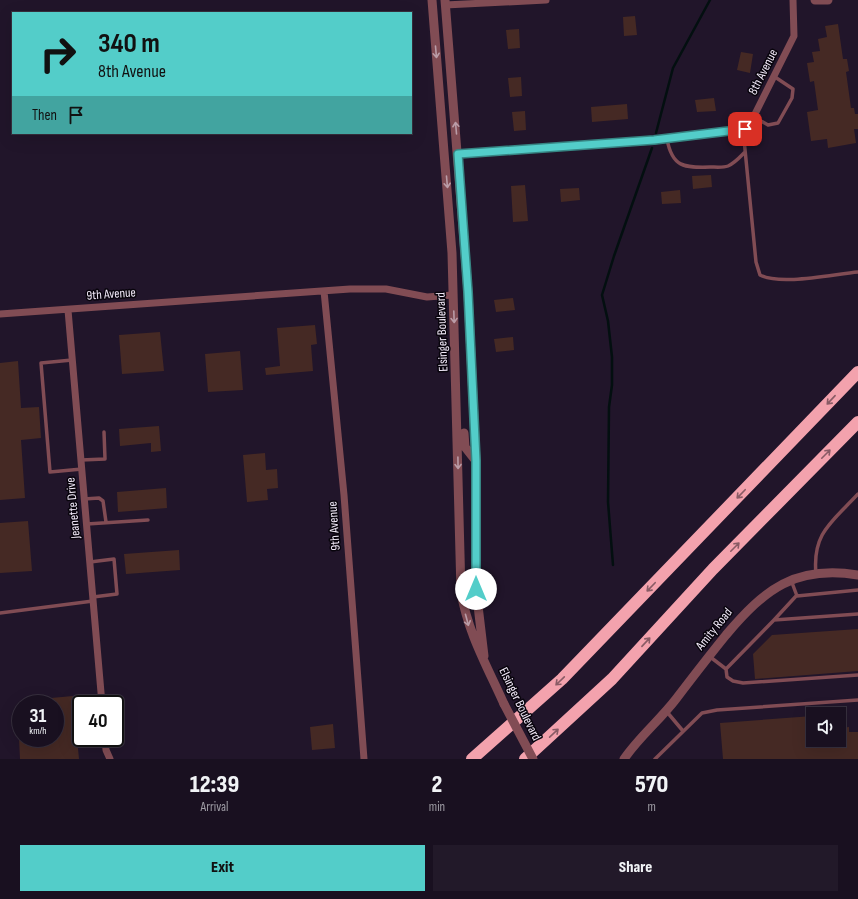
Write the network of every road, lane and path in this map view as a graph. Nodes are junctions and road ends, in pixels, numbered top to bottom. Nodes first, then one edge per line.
1 (432, 0) edge
2 (546, 0) edge
3 (793, 0) edge
4 (815, 0) edge
5 (828, 0) edge
6 (445, 3) edge
7 (775, 78) junction
8 (754, 117) junction
9 (743, 129) junction
10 (667, 139) junction
11 (745, 152) junction
12 (458, 154) junction
13 (858, 272) edge
14 (324, 291) junction
15 (468, 292) junction
16 (453, 295) junction
17 (68, 310) junction
18 (0, 314) edge
19 (72, 360) junction
20 (858, 372) edge
21 (457, 383) junction
22 (858, 422) edge
23 (104, 432) dead end
24 (81, 460) junction
25 (476, 461) junction
26 (82, 469) junction
27 (858, 494) edge
28 (84, 499) junction
29 (148, 520) dead end
30 (106, 522) junction
31 (86, 524) junction
32 (90, 562) junction
33 (816, 574) junction
34 (858, 575) edge
35 (790, 579) junction
36 (858, 590) edge
37 (797, 595) junction
38 (93, 599) junction
39 (0, 613) edge
40 (858, 614) edge
41 (774, 620) junction
42 (709, 656) junction
43 (484, 659) junction
44 (726, 669) junction
45 (858, 675) edge
46 (101, 695) edge
47 (858, 700) edge
48 (667, 711) junction
49 (683, 731) junction
50 (106, 747) edge
51 (110, 759) edge
52 (364, 759) edge
53 (472, 759) edge
54 (525, 759) edge
55 (533, 759) edge
56 (624, 759) edge
57 (655, 759) edge

1 -> 16 street, Elsinger Boulevard
2 - 6 street
3 - 7 street, 8th Avenue
4 - 5 street
12 -> 6 street, Elsinger Boulevard
7 - 8 street, 8th Avenue
7 - 8 lane
8 - 9 street, 8th Avenue
9 - 10 street
9 - 11 lane
10 - 11 lane
10 - 12 street
11 - 13 lane
12 - 15 street, Elsinger Boulevard
14 - 16 street, 9th Avenue
14 - 17 street, 9th Avenue
14 - 52 street, 9th Avenue
15 - 16 street
15 - 25 street, Elsinger Boulevard
16 -> 21 street, Elsinger Boulevard
17 - 18 street, 9th Avenue
17 - 19 street, Jeanette Drive
19 - 24 street, Jeanette Drive
19 - 26 lane
20 -> 53 highway
21 - 25 street
21 -> 43 street, Elsinger Boulevard
54 -> 22 highway
23 - 24 lane
24 - 26 street, Jeanette Drive
25 - 43 street, Elsinger Boulevard
26 - 28 street, Jeanette Drive
27 - 33 lane
28 - 30 lane
28 - 31 street, Jeanette Drive
29 - 30 lane
30 - 31 lane
31 - 32 street, Jeanette Drive
32 - 38 street, Jeanette Drive
32 - 38 lane
33 - 34 street, Amity Road
33 - 35 street, Amity Road
35 - 37 lane
35 - 42 street, Amity Road
36 - 37 lane
37 - 41 lane
38 - 39 lane
38 - 46 street, Jeanette Drive
40 - 41 lane
41 - 44 lane
42 - 44 lane
42 - 48 street, Amity Road
43 - 55 street, Elsinger Boulevard, bridge
44 - 45 lane
47 - 49 lane
48 - 49 lane
48 - 56 street, Amity Road
49 - 57 lane
50 - 51 street

